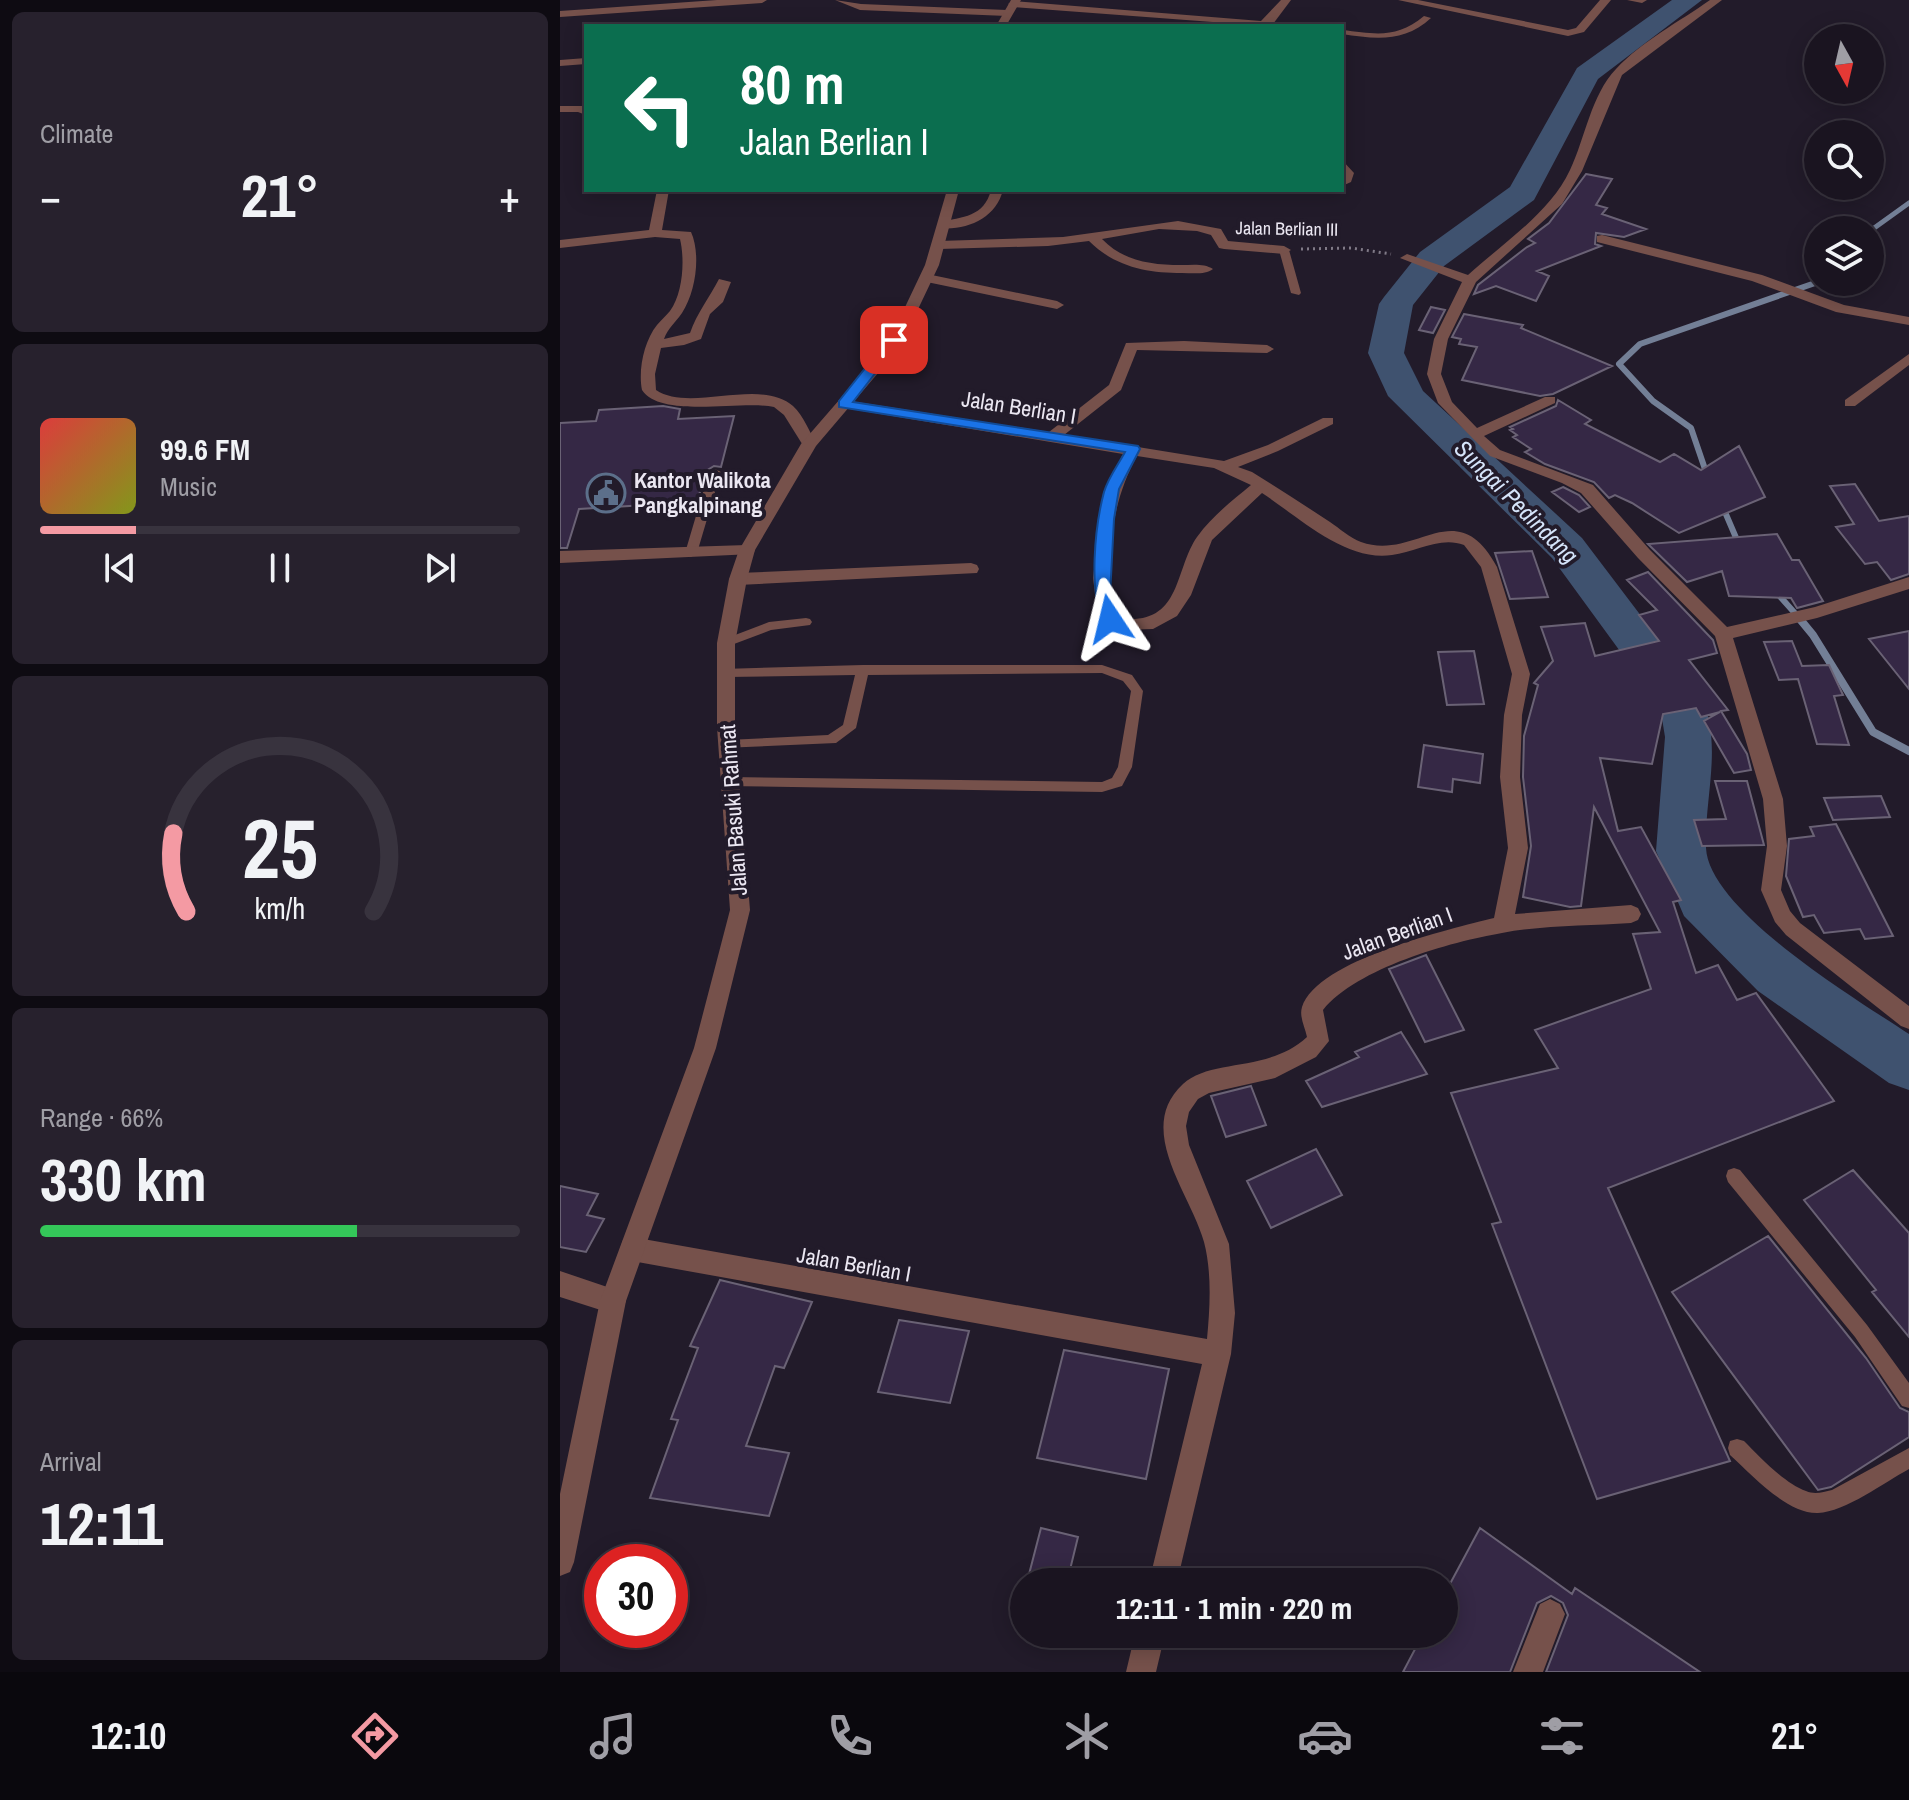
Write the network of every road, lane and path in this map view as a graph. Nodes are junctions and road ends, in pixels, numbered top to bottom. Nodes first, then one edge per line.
1 (762, 0) edge
2 (840, 0) edge
3 (1286, 0) edge
4 (1403, 0) edge
5 (1606, 0) edge
6 (1632, 0) edge
7 (1642, 0) edge
8 (1717, 0) edge
9 (1012, 6) edge
10 (560, 14) edge
11 (1427, 18) dead end
12 (1213, 23) edge
13 (1002, 24) edge
14 (1264, 24) joint
15 (1344, 32) edge
16 (584, 61) edge
17 (560, 63) edge
18 (560, 109) edge
19 (584, 111) edge
20 (663, 192) edge
21 (952, 192) edge
22 (997, 192) edge
23 (944, 225) junction
24 (655, 233) junction
25 (1092, 237) junction
26 (1602, 239) dead end
27 (560, 244) edge
28 (939, 245) junction
29 (1284, 250) junction
30 (1407, 258) joint
31 (1206, 269) dead end
32 (927, 278) junction
33 (1470, 280) junction
34 (724, 282) dead end
35 (1296, 293) dead end
36 (1057, 305) dead end
37 (1909, 321) edge
38 (655, 344) junction
39 (1267, 349) dead end
40 (1909, 358) edge
41 (1550, 400) dead end
42 (1850, 403) dead end
43 (844, 404) junction
44 (1328, 421) dead end
45 (1474, 435) junction
46 (1052, 437) junction
47 (809, 444) junction
48 (1133, 449) junction
49 (1225, 466) junction
50 (715, 472) dead end
51 (1261, 485) junction
52 (747, 550) junction
53 (691, 553) junction
54 (560, 557) edge
55 (971, 569) dead end
56 (738, 579) junction
57 (1909, 583) edge
58 (806, 622) dead end
59 (1723, 634) junction
60 (726, 643) junction
61 (863, 670) junction
62 (726, 672) junction
63 (727, 745) junction
64 (730, 782) junction
65 (1631, 914) dead end
66 (1503, 924) junction
67 (1909, 1019) edge
68 (1734, 1176) dead end
69 (632, 1249) junction
70 (560, 1284) edge
71 (613, 1301) junction
72 (1218, 1354) junction
73 (1909, 1399) edge
74 (1737, 1448) dead end
75 (1909, 1458) edge
76 (560, 1562) edge
77 (1166, 1568) edge
78 (1550, 1614) dead end
79 (1147, 1648) edge
80 (1141, 1672) edge
81 (1528, 1672) edge

1 - 10 street
2 - 9 street
3 - 14 street
4 - 5 street
6 - 7 street
8 - 33 street
9 - 12 street
9 - 13 street
11 - 15 lane
12 - 14 street
16 - 17 street
18 - 19 street
20 - 24 street
21 - 23 street, Jalan Basuki Rahmat
22 - 23 street
23 - 28 street, Jalan Basuki Rahmat
24 - 27 street
24 - 38 street
25 - 28 street, Jalan Berlian III
25 - 29 street, Jalan Berlian III
25 - 31 street
26 - 37 street
28 - 32 street, Jalan Basuki Rahmat
29 - 30 path, Jalan Berlian III
29 - 35 lane
30 - 33 street
32 - 36 street
32 - 43 street, Jalan Basuki Rahmat
33 - 45 street
34 - 38 street
38 - 47 street
39 - 46 street
40 - 42 street
41 - 45 street
43 - 46 street, Jalan Berlian I
43 - 47 street, Jalan Basuki Rahmat
44 - 49 street
45 - 59 street
46 - 48 street, Jalan Berlian I
47 - 52 street, Jalan Basuki Rahmat
48 - 49 street, Jalan Berlian I
48 - 51 street
49 - 51 street, Jalan Berlian I
50 - 53 lane
51 - 66 street, Jalan Berlian I
52 - 53 street
52 - 56 street, Jalan Basuki Rahmat
53 - 54 street
55 - 56 street
56 - 60 street, Jalan Basuki Rahmat
57 - 59 street
58 - 60 lane
59 - 67 street
60 - 62 street, Jalan Basuki Rahmat
61 - 62 lane
61 - 63 lane
61 - 64 lane
62 - 63 street, Jalan Basuki Rahmat
63 - 64 street, Jalan Basuki Rahmat
64 - 69 street, Jalan Basuki Rahmat
65 - 66 street
66 - 72 street, Jalan Berlian I
68 - 73 lane
69 - 71 street, Jalan Basuki Rahmat
69 - 72 street, Jalan Berlian I
70 - 71 street
71 - 76 street, Jalan Basuki Rahmat
72 - 77 street
74 - 75 lane
78 - 81 street
79 - 80 street

